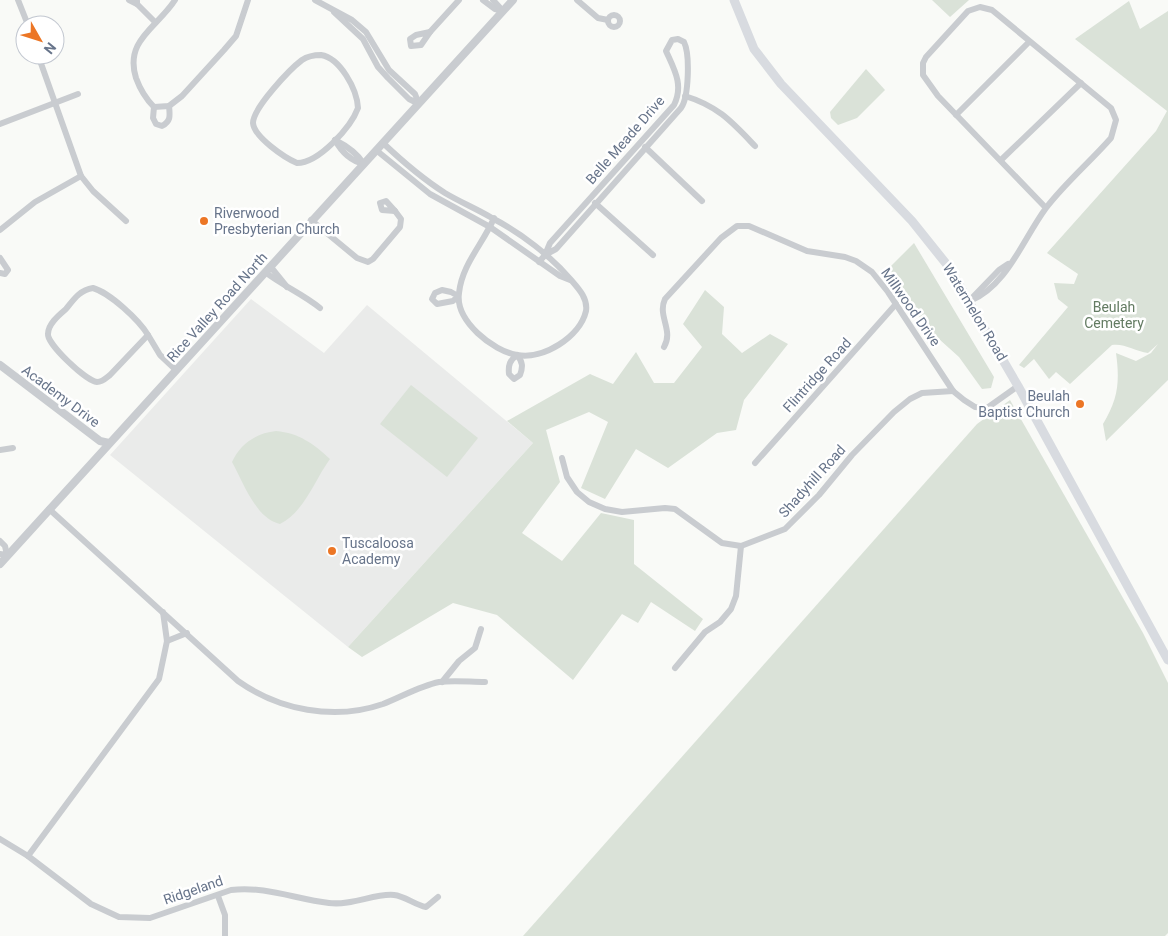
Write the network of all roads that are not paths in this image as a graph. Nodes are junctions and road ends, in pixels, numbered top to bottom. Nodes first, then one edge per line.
1 (18, 0) edge
2 (129, 0) edge
3 (175, 0) edge
4 (248, 0) edge
5 (315, 0) edge
6 (459, 0) edge
7 (483, 0) edge
8 (493, 0) edge
9 (513, 0) edge
10 (577, 0) edge
11 (734, 0) edge
12 (137, 2) edge
13 (503, 11) junction
14 (24, 15) edge
15 (608, 20) dead end
16 (155, 22) junction
17 (430, 32) dead end
18 (1029, 42) junction
19 (42, 65) edge
20 (1081, 83) junction
21 (78, 94) dead end
22 (679, 94) junction
23 (687, 96) junction
24 (55, 103) junction
25 (419, 104) junction
26 (154, 106) junction
27 (169, 106) junction
28 (956, 115) junction
29 (0, 124) edge
30 (335, 140) junction
31 (383, 143) junction
32 (641, 143) junction
33 (755, 146) dead end
34 (647, 149) junction
35 (376, 150) junction
36 (1002, 160) junction
37 (364, 164) junction
38 (81, 176) junction
39 (590, 199) junction
40 (702, 201) dead end
41 (597, 204) junction
42 (1046, 208) junction
43 (395, 211) dead end
44 (317, 214) junction
45 (494, 218) junction
46 (311, 220) junction
47 (126, 221) dead end
48 (490, 227) junction
49 (0, 230) edge
50 (324, 230) junction
51 (545, 255) junction
52 (653, 255) dead end
53 (0, 258) edge
54 (539, 262) junction
55 (268, 269) junction
56 (0, 274) edge
57 (571, 280) junction
58 (970, 301) junction
59 (896, 304) junction
60 (320, 308) dead end
61 (148, 335) junction
62 (664, 348) dead end
63 (0, 365) edge
64 (176, 370) junction
65 (1018, 386) junction
66 (953, 391) junction
67 (109, 443) junction
68 (12, 448) dead end
69 (0, 450) edge
70 (562, 458) dead end
71 (755, 463) dead end
72 (49, 509) junction
73 (0, 541) edge
74 (741, 546) junction
75 (4, 554) edge
76 (0, 564) edge
77 (163, 612) junction
78 (481, 629) dead end
79 (187, 633) junction
80 (167, 641) junction
81 (1168, 660) edge
82 (675, 668) dead end
83 (442, 682) junction
84 (485, 682) dead end
85 (0, 839) edge
86 (28, 856) junction
87 (218, 896) junction
88 (438, 897) dead end
89 (225, 936) edge

1 - 14 street
2 - 12 street
3 - 16 street
4 - 27 street
5 - 25 street
6 - 17 street
7 - 13 street
8 - 13 street
9 - 13 street, Rice Valley Road North
10 - 15 street
11 - 58 main road, Watermelon Road
12 - 16 street
13 - 25 street, Rice Valley Road North
16 - 26 street
18 - 20 street
18 - 28 street
18 - 28 street
19 - 24 street
20 - 36 street
20 - 42 street
21 - 24 street
22 - 23 street
22 - 23 street, Belle Meade Drive
22 - 32 street, Belle Meade Drive
23 - 33 street
23 - 34 street, Belle Meade Drive
24 - 29 street
24 - 38 street
25 - 31 street, Rice Valley Road North
26 - 27 street
26 - 27 street
28 - 36 street
30 - 30 street
30 - 37 street
31 - 35 street, Rice Valley Road North
31 - 45 street
32 - 34 street
32 - 39 street, Belle Meade Drive
34 - 40 street
34 - 41 street, Belle Meade Drive
35 - 37 street, Rice Valley Road North
35 - 48 street
36 - 42 street
37 - 44 street, Rice Valley Road North
38 - 47 street
38 - 49 street
39 - 41 street
39 - 51 street, Belle Meade Drive
41 - 51 street, Belle Meade Drive
41 - 52 street
42 - 58 street
43 - 50 street
44 - 46 street, Rice Valley Road North
44 - 50 street
45 - 48 street
45 - 51 street
46 - 50 street
46 - 55 street, Rice Valley Road North
48 - 54 street
48 - 57 street
51 - 54 street, Belle Meade Drive
51 - 57 street
53 - 56 street
54 - 57 street
55 - 60 street
55 - 64 street, Rice Valley Road North
58 - 65 main road, Watermelon Road
59 - 62 street, Millwood Drive
59 - 66 street, Millwood Drive
59 - 71 street, Flintridge Road
61 - 61 street
61 - 64 street
63 - 67 street, Academy Drive
64 - 67 street, Rice Valley Road North
65 - 66 street, Millwood Drive
65 - 81 main road, Watermelon Road
66 - 74 street, Shadyhill Road
67 - 72 street, Rice Valley Road North
68 - 69 street
70 - 74 street
72 - 75 street, Rice Valley Road North
72 - 77 street
73 - 75 street
74 - 82 street
75 - 76 street, Rice Valley Road North
77 - 79 street
77 - 80 street
78 - 83 street
79 - 80 street
79 - 83 street
80 - 86 street
83 - 84 street
85 - 86 street, Ridgeland
86 - 87 street, Ridgeland
87 - 88 street, Ridgeland
87 - 89 street

